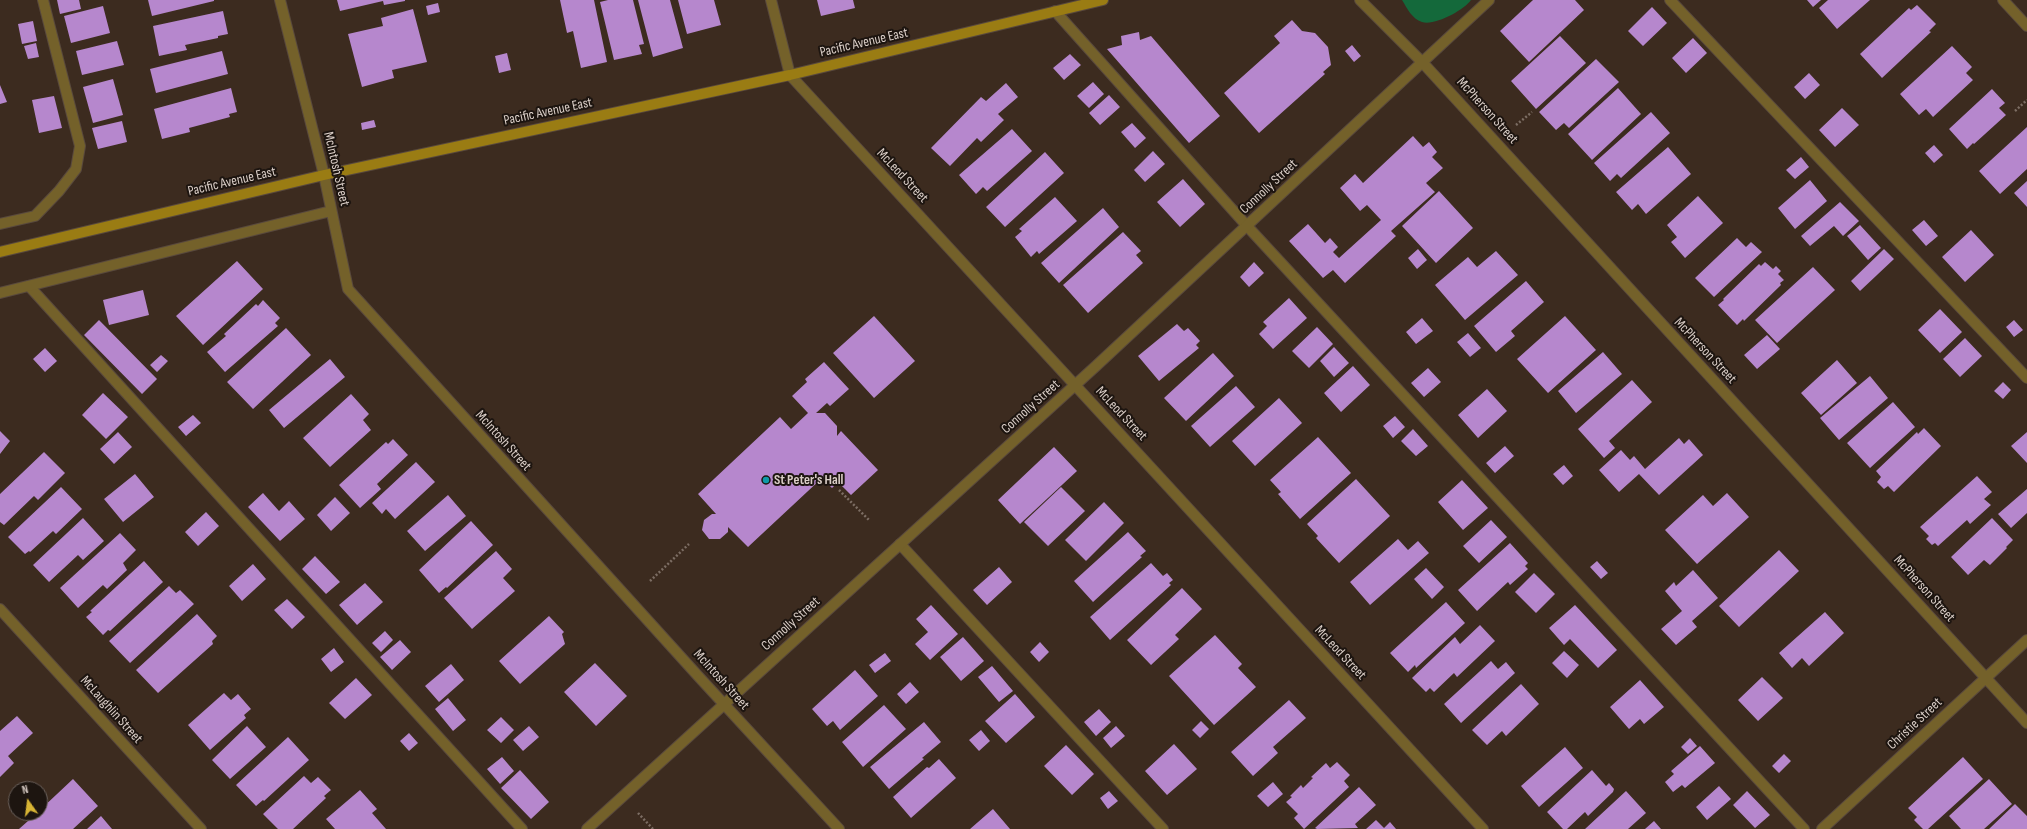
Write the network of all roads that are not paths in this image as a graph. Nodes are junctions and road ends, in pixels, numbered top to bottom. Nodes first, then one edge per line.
1 (43, 0) edge
2 (280, 0) edge
3 (771, 0) edge
4 (1103, 0) edge
5 (1360, 0) edge
6 (1489, 0) edge
7 (1670, 0) edge
8 (2003, 0) edge
9 (1055, 12) junction
10 (2027, 26) edge
11 (1423, 63) junction
12 (790, 75) junction
13 (324, 175) junction
14 (332, 211) junction
15 (0, 224) edge
16 (1248, 226) junction
17 (0, 252) edge
18 (30, 286) junction
19 (0, 293) edge
20 (2027, 378) edge
21 (1075, 385) junction
22 (900, 544) junction
23 (0, 609) edge
24 (2027, 640) edge
25 (1986, 678) junction
26 (723, 704) junction
27 (2027, 723) edge
28 (201, 829) edge
29 (522, 829) edge
30 (587, 829) edge
31 (839, 829) edge
32 (1163, 829) edge
33 (1483, 829) edge
34 (1804, 829) edge
35 (1822, 829) edge

1 - 15 street
2 - 13 street, McIntosh Street
3 - 12 street, McLeod Street
4 - 9 street, Pacific Avenue East
5 - 11 street, McPherson Street
6 - 11 street, Connolly Street
7 - 20 street
8 - 10 street
9 - 12 street, Pacific Avenue East
9 - 16 street
11 - 16 street, Connolly Street
11 - 25 street, McPherson Street
12 - 13 street, Pacific Avenue East
12 - 21 street, McLeod Street
13 - 14 street, McIntosh Street
13 - 17 street, Pacific Avenue East
14 - 18 street
14 - 26 street, McIntosh Street
16 - 21 street, Connolly Street
16 - 34 street
18 - 19 street
18 - 29 street
21 - 22 street, Connolly Street
21 - 33 street, McLeod Street
22 - 26 street, Connolly Street
22 - 32 street
23 - 28 street, McLaughlin Street
24 - 25 street, Christie Street
25 - 27 street, McPherson Street
25 - 35 street, Christie Street
26 - 30 street, Connolly Street
26 - 31 street, McIntosh Street

